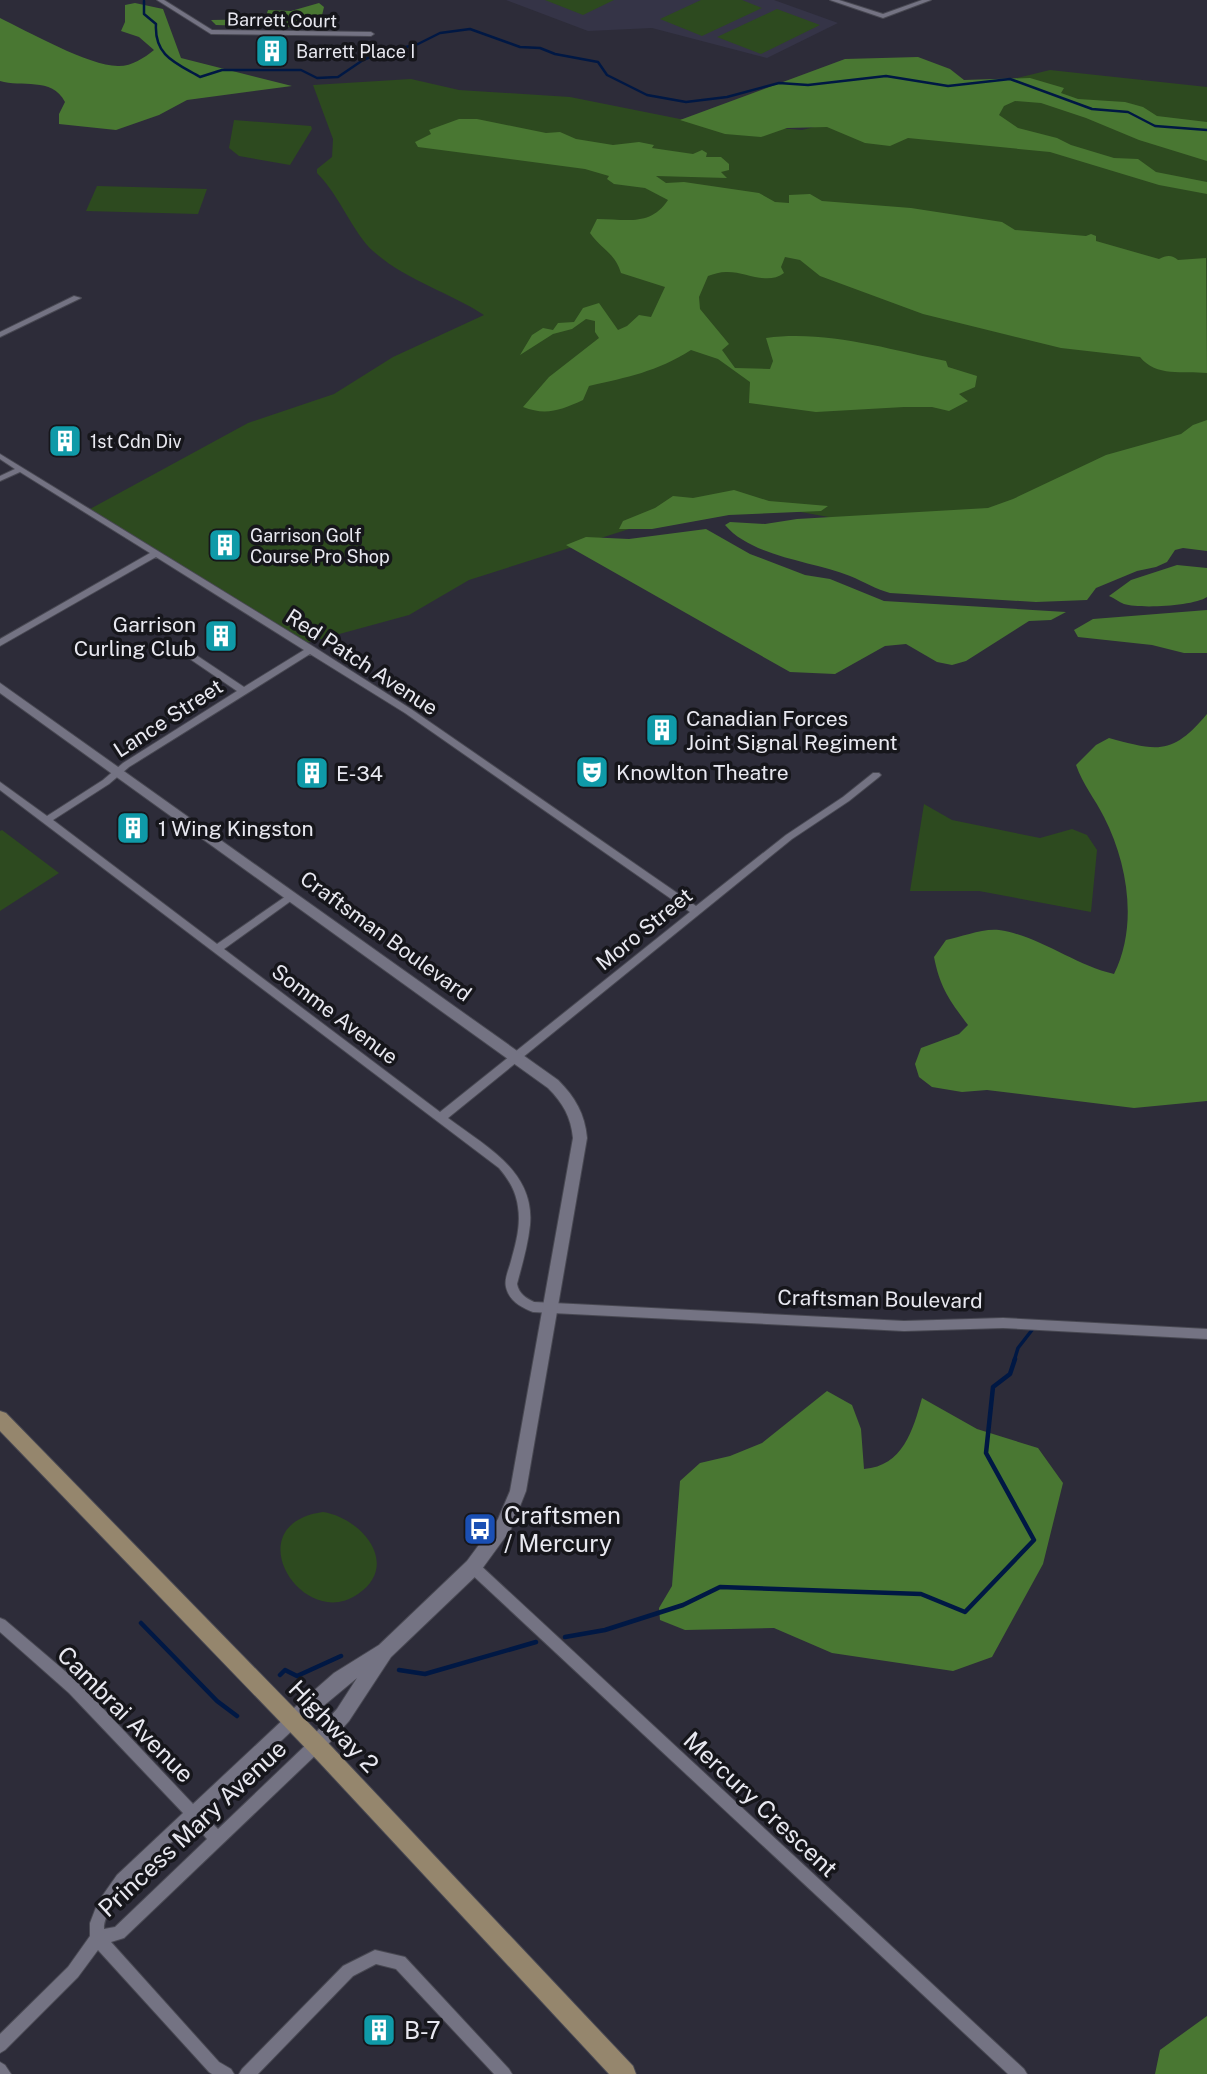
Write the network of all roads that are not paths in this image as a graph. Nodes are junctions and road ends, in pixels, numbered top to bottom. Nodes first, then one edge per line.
1 (160, 0) edge
2 (833, 0) edge
3 (928, 0) edge
4 (371, 34) dead end
5 (77, 298) dead end
6 (1, 332) edge
7 (0, 456) edge
8 (16, 466) junction
9 (0, 470) edge
10 (0, 479) edge
11 (155, 554) junction
12 (0, 643) edge
13 (311, 649) junction
14 (190, 655) dead end
15 (0, 687) edge
16 (243, 691) junction
17 (117, 772) junction
18 (876, 775) dead end
19 (0, 786) edge
20 (47, 820) junction
21 (292, 896) junction
22 (696, 911) junction
23 (217, 949) junction
24 (517, 1057) junction
25 (440, 1118) junction
26 (552, 1309) junction
27 (1207, 1334) edge
28 (0, 1419) edge
29 (472, 1567) junction
30 (0, 1624) edge
31 (385, 1651) junction
32 (292, 1721) junction
33 (316, 1745) junction
34 (193, 1814) junction
35 (217, 1839) junction
36 (97, 1938) junction
37 (0, 2045) edge
38 (226, 2074) edge
39 (247, 2074) edge
40 (504, 2074) edge
41 (625, 2074) edge
42 (1019, 2074) edge

1 - 4 street, Barrett Court
2 - 3 street
5 - 6 street
7 - 8 street, Red Patch Avenue
8 - 9 street
8 - 10 street
8 - 11 street, Red Patch Avenue
11 - 12 street
11 - 13 street, Red Patch Avenue
13 - 16 street, Lance Street
13 - 22 street, Red Patch Avenue
14 - 16 street
15 - 17 street, Craftsman Boulevard
16 - 17 street, Lance Street
17 - 20 street, Lance Street
17 - 21 street, Craftsman Boulevard
18 - 22 street, Moro Street
19 - 20 street, Somme Avenue
20 - 23 street, Somme Avenue
21 - 23 street
21 - 24 street, Craftsman Boulevard
22 - 24 street, Moro Street
23 - 25 street, Somme Avenue
24 - 25 street, Moro Street
24 - 26 street, Craftsman Boulevard
25 - 26 street, Somme Avenue
26 - 27 street, Craftsman Boulevard
26 - 29 street, Craftsman Boulevard
28 - 32 main road, Highway 2
29 - 31 street, Craftsman Boulevard
29 - 42 street, Mercury Crescent
30 - 34 street, Cambrai Avenue
31 - 32 street, Craftsman Boulevard
31 - 33 street, Craftsman Boulevard
32 - 33 main road, Highway 2
32 - 34 street, Princess Mary Avenue
33 - 35 street, Princess Mary Avenue
33 - 41 main road, Highway 2
34 - 35 street, Cambrai Avenue
34 - 36 street, Princess Mary Avenue
35 - 36 street, Princess Mary Avenue
36 - 37 street, Princess Mary Avenue
36 - 38 street
39 - 40 street

